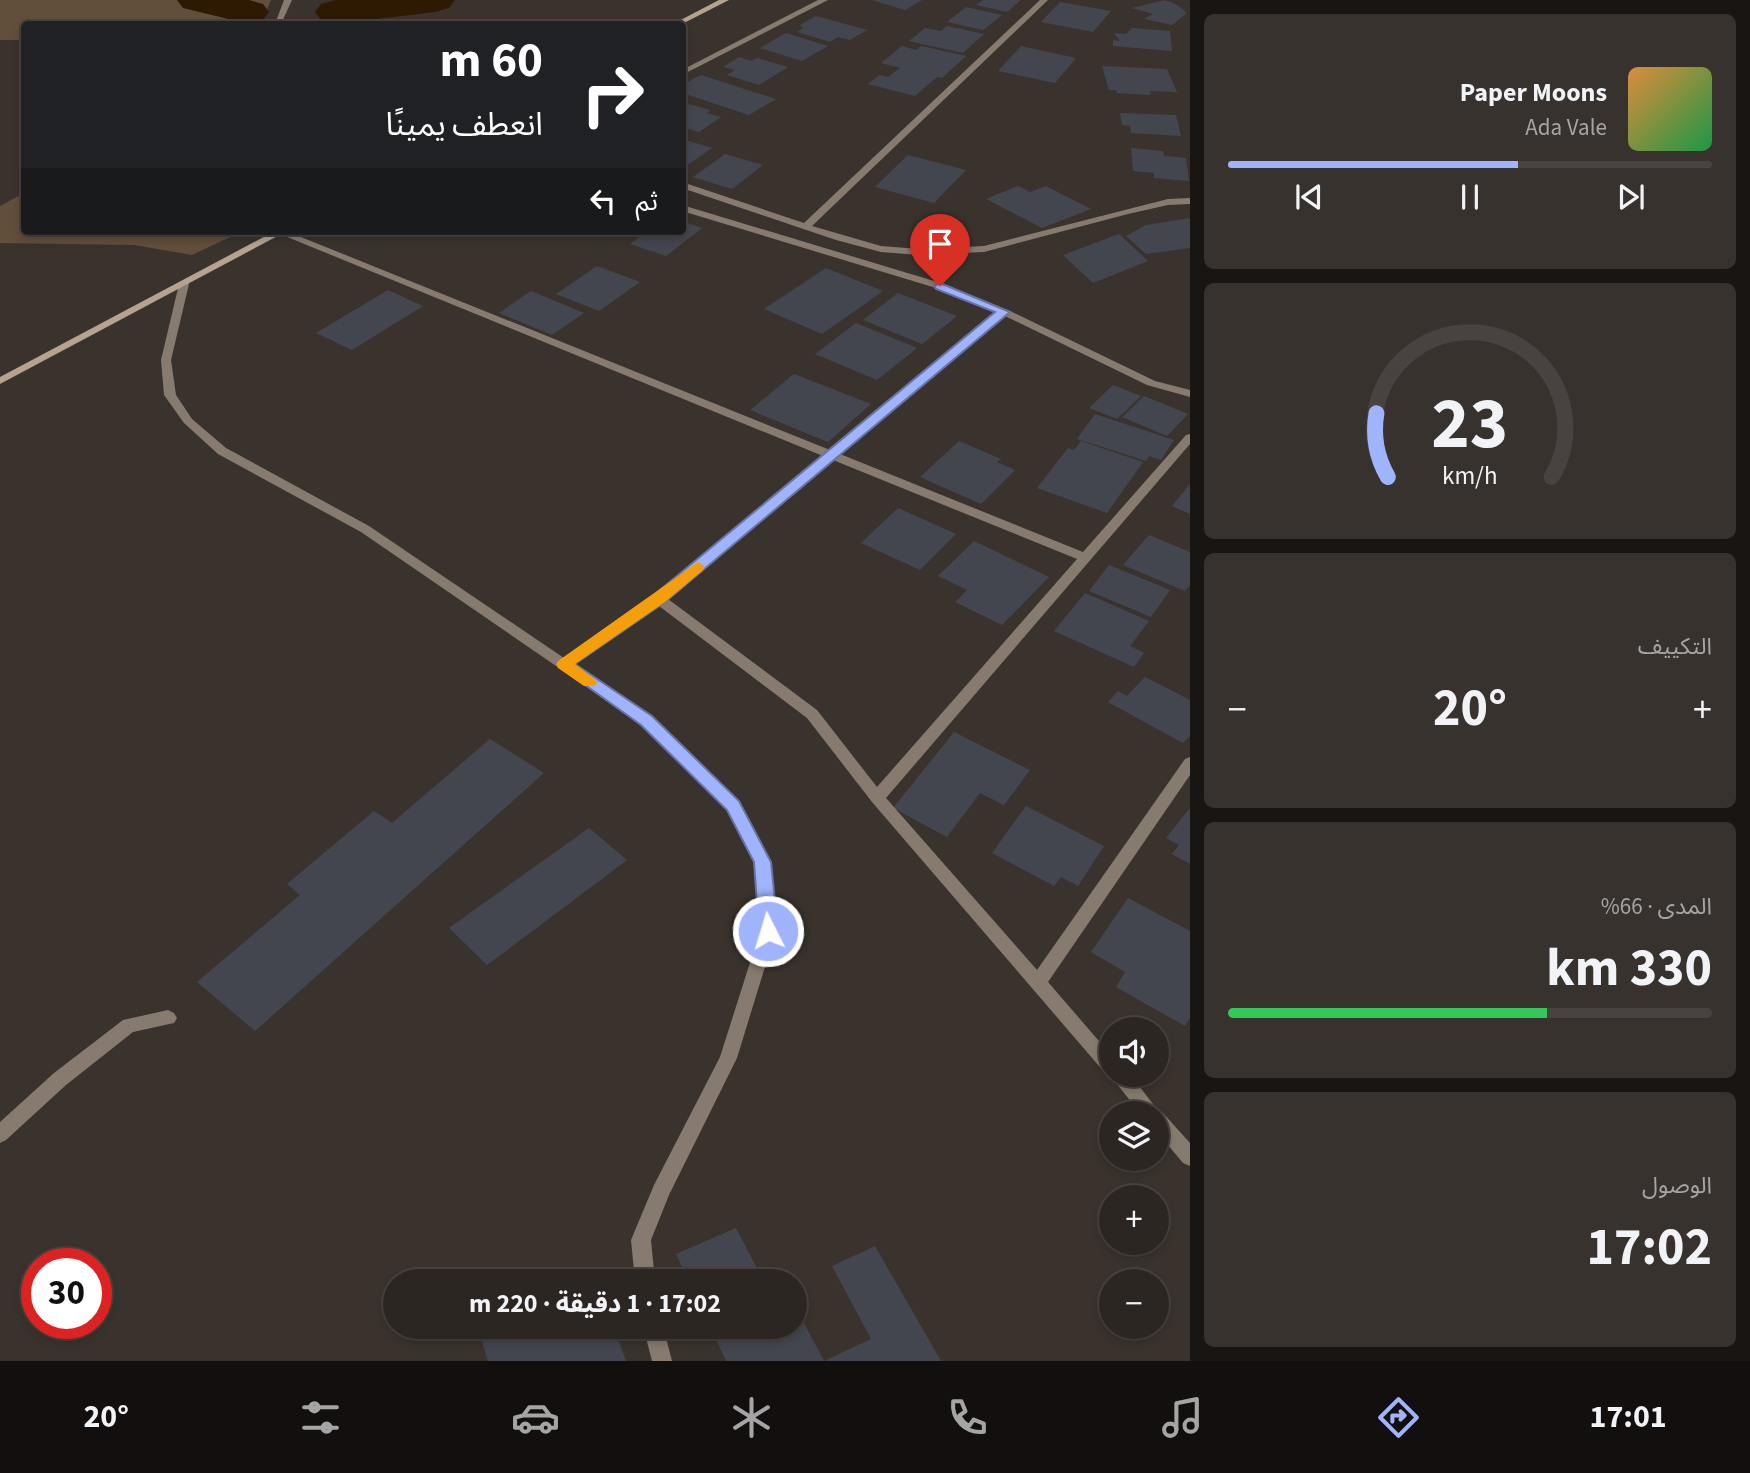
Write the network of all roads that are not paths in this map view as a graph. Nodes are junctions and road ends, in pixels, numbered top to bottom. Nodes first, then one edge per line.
1 (288, 0) edge
2 (726, 0) edge
3 (824, 0) edge
4 (1044, 0) edge
5 (279, 21) edge
6 (683, 21) edge
7 (686, 71) edge
8 (686, 186) edge
9 (1190, 201) edge
10 (686, 209) edge
11 (807, 225) junction
12 (274, 235) edge
13 (291, 235) edge
14 (184, 284) junction
15 (1004, 312) junction
16 (0, 381) edge
17 (1190, 394) edge
18 (1190, 437) edge
19 (829, 457) junction
20 (1085, 558) junction
21 (659, 599) junction
22 (564, 664) junction
23 (1190, 763) edge
24 (877, 798) junction
25 (1038, 983) junction
26 (168, 1018) dead end
27 (1099, 1053) edge
28 (1129, 1087) edge
29 (1142, 1101) edge
30 (1169, 1133) edge
31 (0, 1134) edge
32 (1190, 1157) edge
33 (644, 1269) edge
34 (656, 1339) edge
35 (662, 1361) edge

1 - 5 street
2 - 6 main road
3 - 7 street
4 - 11 street
8 - 11 street
9 - 11 street
10 - 15 street
12 - 14 main road
13 - 19 street
14 - 16 main road
14 - 22 street
15 - 17 street
15 - 19 street
18 - 20 street
19 - 20 street
19 - 21 street
20 - 24 street
21 - 22 street
21 - 24 street
22 - 33 street
23 - 25 street
24 - 25 street
25 - 27 street
26 - 31 street
28 - 29 street
30 - 32 street
34 - 35 street

